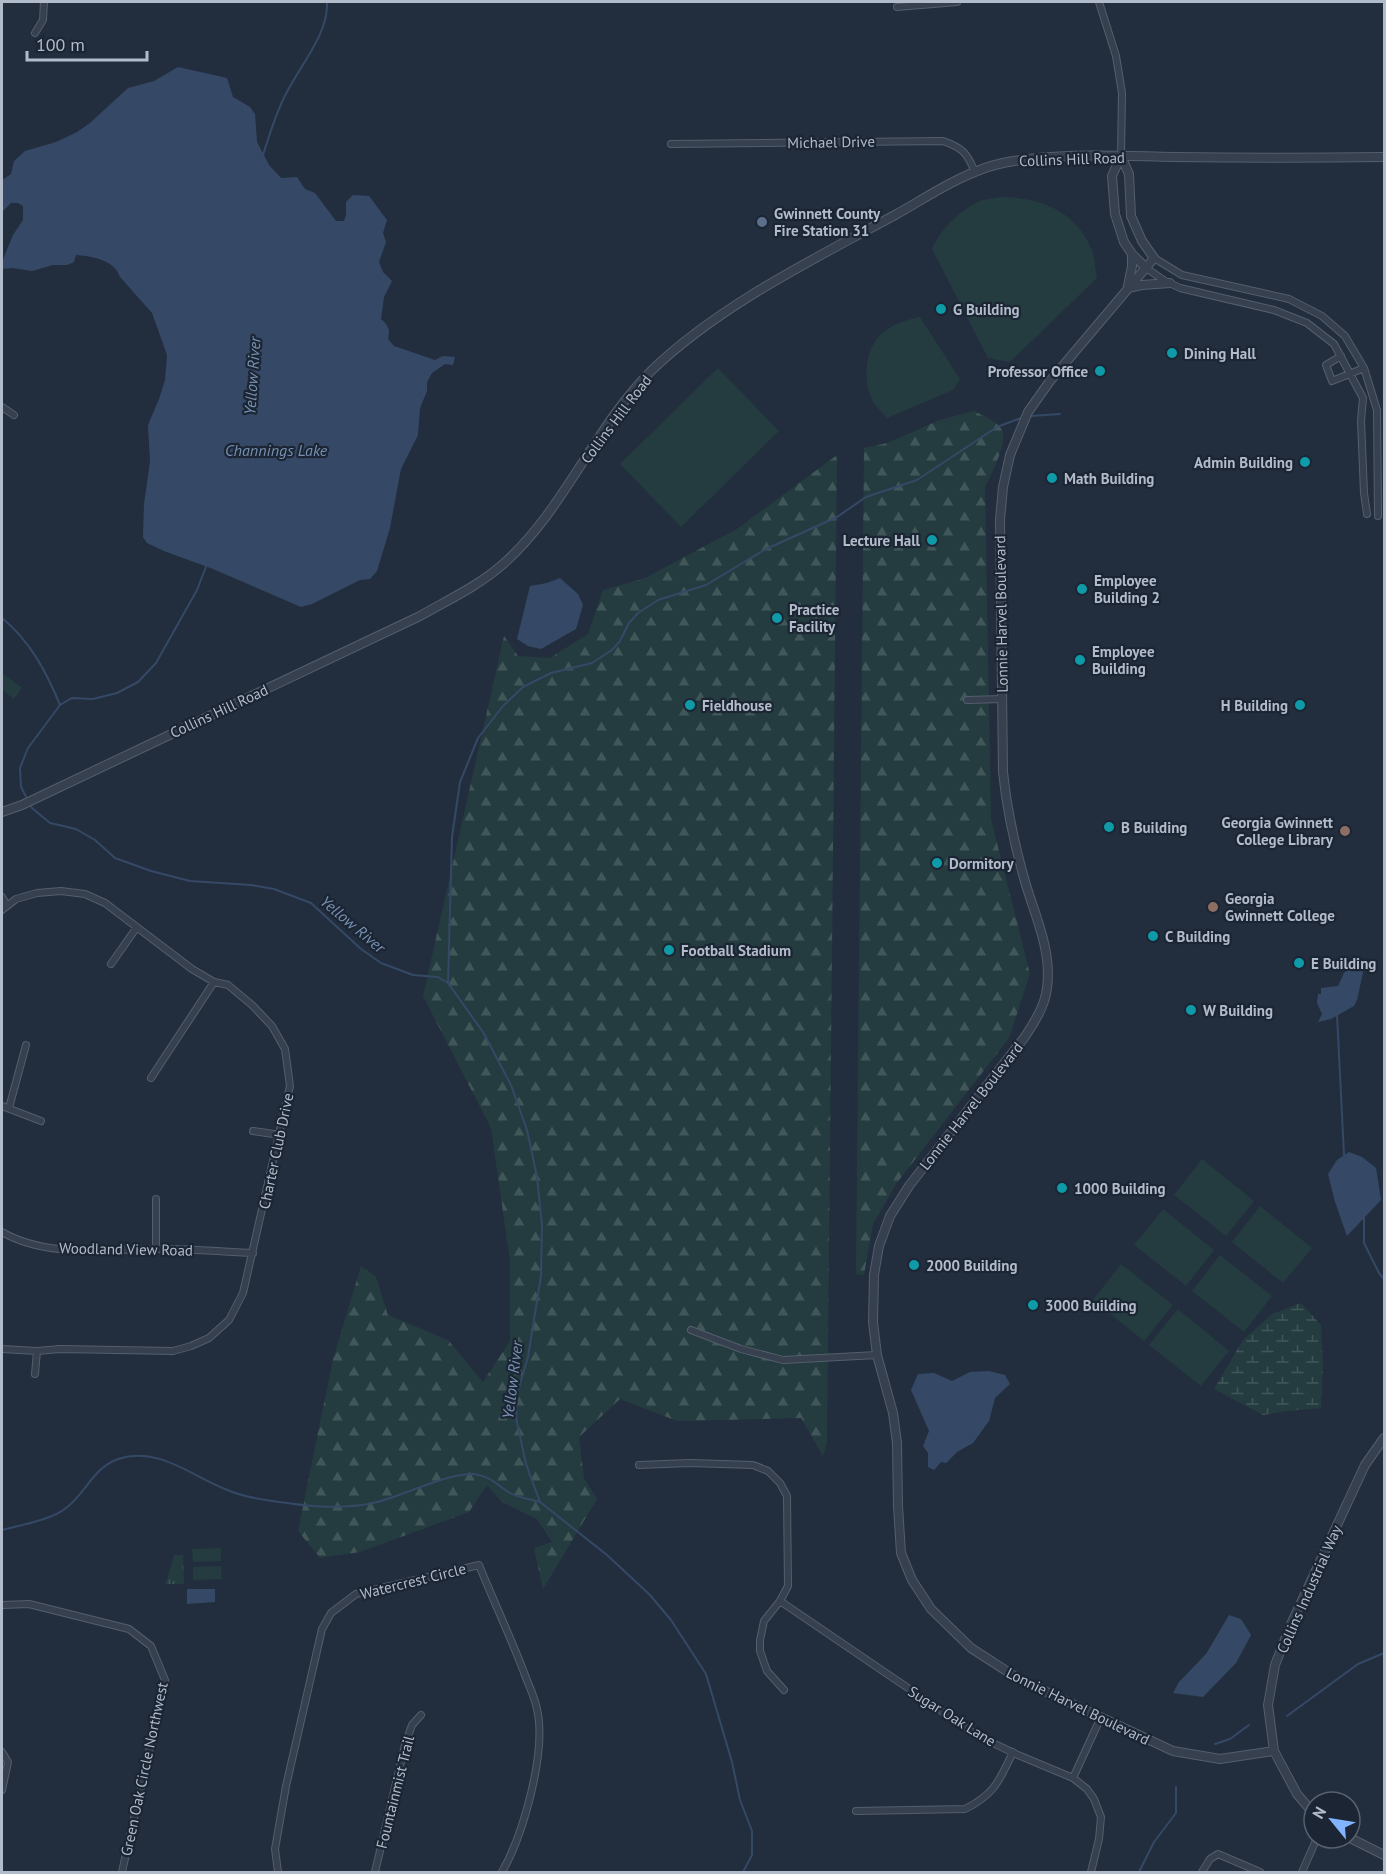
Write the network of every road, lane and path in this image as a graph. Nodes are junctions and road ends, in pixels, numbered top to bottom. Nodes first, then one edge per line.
1 (44, 2) edge
2 (957, 2) edge
3 (1099, 2) edge
4 (897, 6) dead end
5 (35, 33) dead end
6 (671, 144) dead end
7 (1121, 156) junction
8 (1384, 157) edge
9 (975, 172) junction
10 (1132, 254) junction
11 (1154, 258) junction
12 (1146, 268) junction
13 (1170, 284) junction
14 (1128, 288) junction
15 (1341, 356) junction
16 (1365, 368) junction
17 (1351, 373) junction
18 (2, 407) edge
19 (14, 415) dead end
20 (1367, 514) dead end
21 (1378, 516) dead end
22 (1003, 699) junction
23 (967, 700) dead end
24 (2, 813) edge
25 (2, 897) edge
26 (4, 908) edge
27 (137, 927) junction
28 (111, 964) dead end
29 (214, 982) junction
30 (26, 1045) dead end
31 (151, 1078) dead end
32 (2, 1106) edge
33 (9, 1108) junction
34 (41, 1121) dead end
35 (253, 1131) dead end
36 (280, 1135) junction
37 (156, 1199) dead end
38 (2, 1232) edge
39 (156, 1249) junction
40 (253, 1253) junction
41 (691, 1330) dead end
42 (2, 1349) edge
43 (37, 1351) junction
44 (877, 1355) junction
45 (35, 1374) dead end
46 (1384, 1438) edge
47 (639, 1465) dead end
48 (780, 1600) junction
49 (2, 1605) edge
50 (784, 1690) dead end
51 (421, 1715) dead end
52 (1101, 1718) junction
53 (1274, 1751) junction
54 (2, 1752) edge
55 (1013, 1752) junction
56 (1073, 1778) junction
57 (2, 1790) edge
58 (1302, 1800) edge
59 (856, 1811) dead end
60 (1362, 1844) edge
61 (1312, 1850) edge
62 (1384, 1856) edge
63 (122, 1872) edge
64 (278, 1872) edge
65 (375, 1872) edge
66 (502, 1872) edge
67 (1091, 1872) edge
68 (1202, 1872) edge
69 (1260, 1872) edge
70 (1302, 1872) edge

1 - 5 street
2 - 4 street
3 - 7 street
6 - 9 street, Michael Drive
7 - 8 street, Collins Hill Road
7 - 9 street, Collins Hill Road
7 - 10 street
7 - 11 street
9 - 24 street, Collins Hill Road
10 - 12 street
10 - 14 street
11 - 12 street, Lonnie Harvel Boulevard
11 - 16 street
12 - 13 street
12 - 14 street, Lonnie Harvel Boulevard
13 - 14 street
13 - 15 street
14 - 22 street, Lonnie Harvel Boulevard
15 - 17 street
15 - 17 street
16 - 17 street
16 - 21 street
17 - 20 street
18 - 19 street
22 - 23 street
22 - 44 street, Lonnie Harvel Boulevard
25 - 26 street
26 - 27 street, Charter Club Drive
27 - 28 street
27 - 29 street, Charter Club Drive
29 - 31 street
29 - 36 street, Charter Club Drive
30 - 33 street
32 - 33 street
33 - 34 street
35 - 36 street
36 - 40 street, Charter Club Drive
37 - 39 street
38 - 39 street, Woodland View Road
39 - 40 street, Woodland View Road
40 - 43 street, Charter Club Drive
41 - 44 street
42 - 43 street, Charter Club Drive
43 - 45 street
44 - 52 street, Lonnie Harvel Boulevard
46 - 53 street, Collins Industrial Way
47 - 48 street
48 - 50 street
48 - 55 street, Sugar Oak Lane
49 - 63 street, Green Oak Circle Northwest
51 - 65 street, Fountainmist Trail
52 - 53 street, Lonnie Harvel Boulevard
52 - 56 street
53 - 58 street
54 - 57 street
55 - 56 street, Sugar Oak Lane
55 - 59 street
56 - 67 street, Sugar Oak Lane
60 - 62 street
61 - 70 street
64 - 66 street, Watercrest Circle
68 - 69 street

